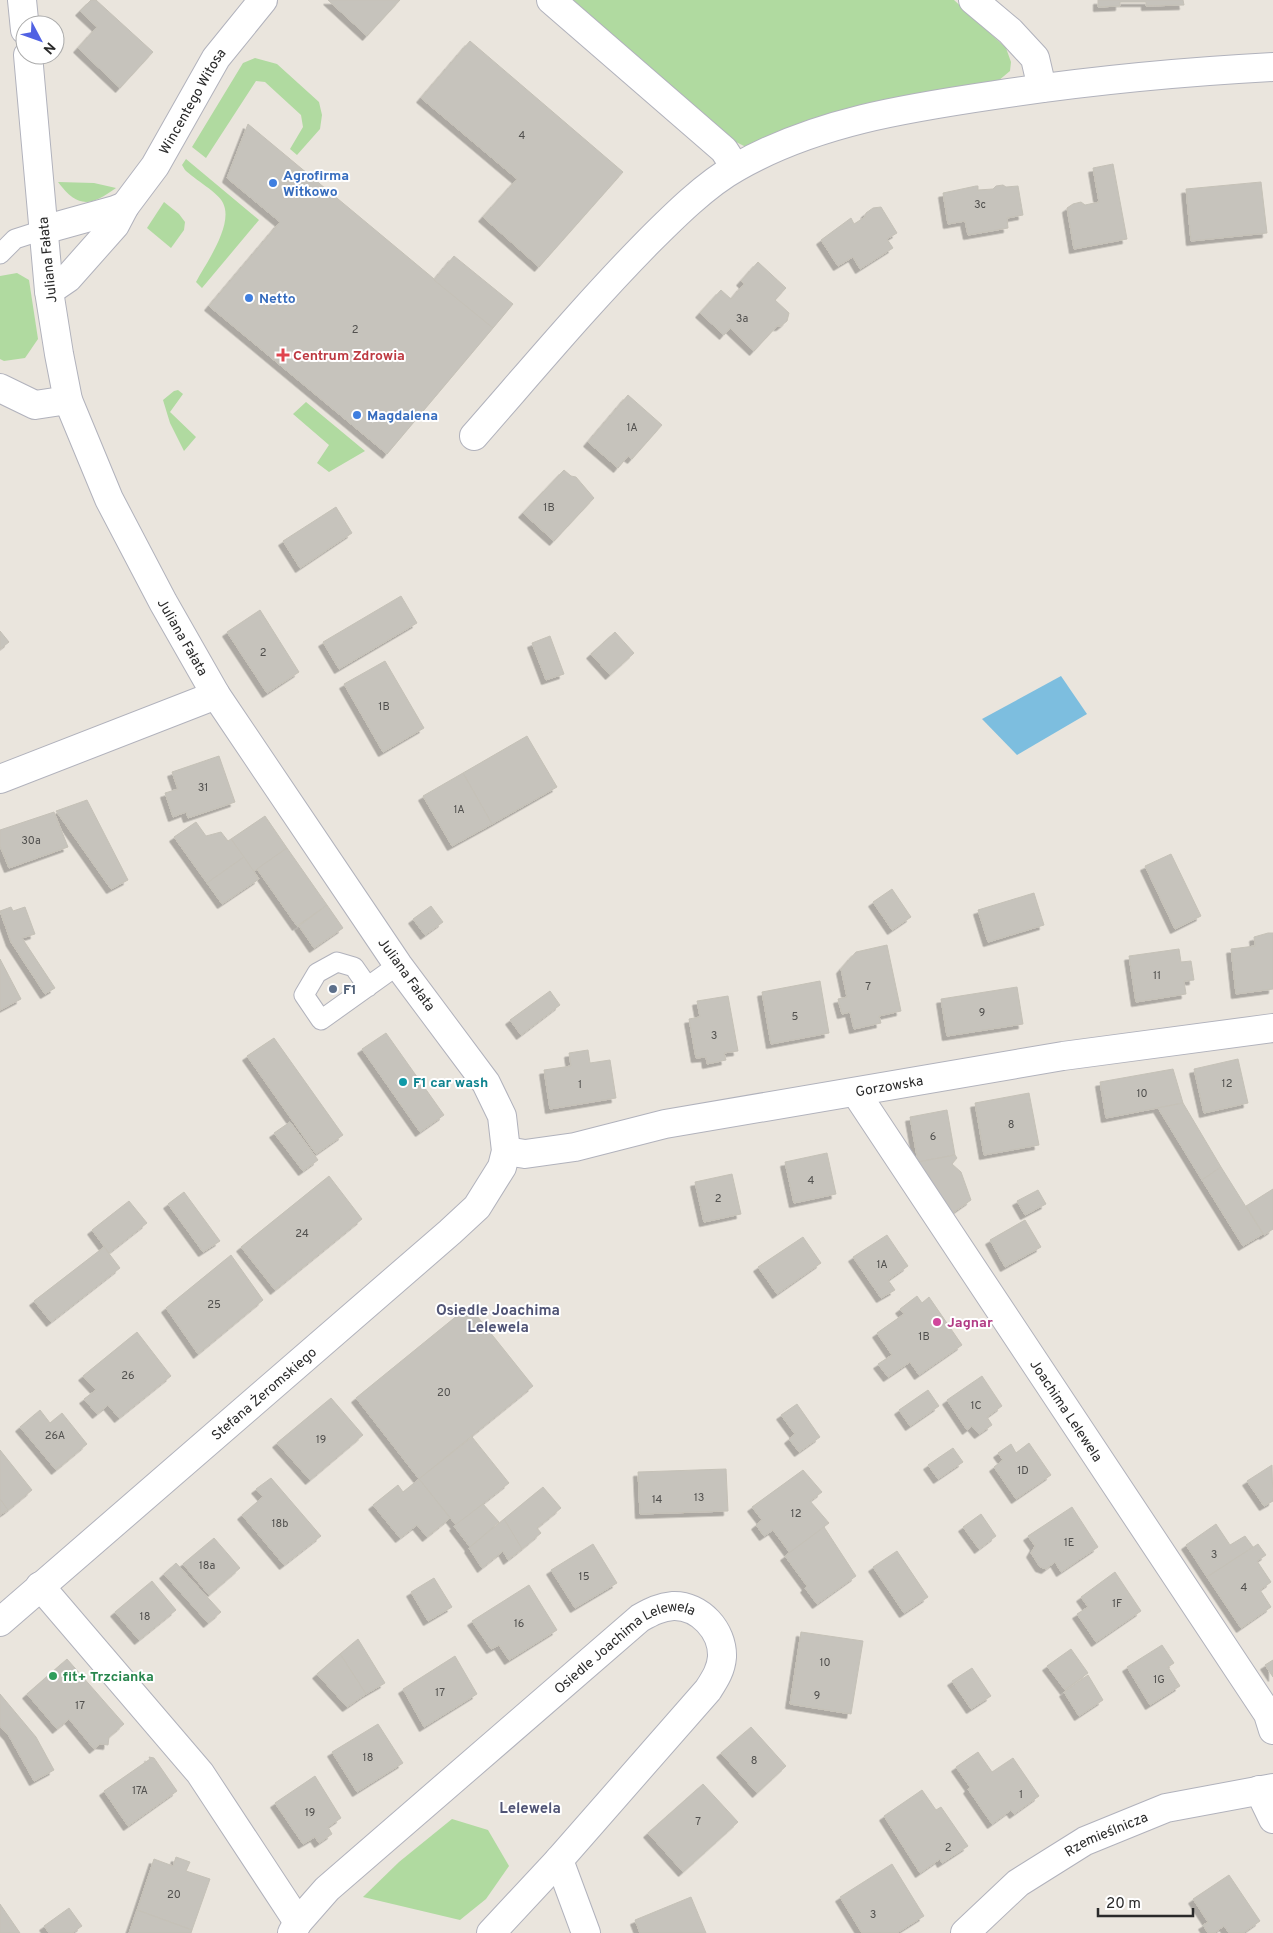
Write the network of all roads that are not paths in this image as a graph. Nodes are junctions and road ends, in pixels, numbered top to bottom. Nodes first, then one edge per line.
1 (22, 0) edge
2 (263, 0) edge
3 (551, 0) edge
4 (974, 0) edge
5 (24, 15) edge
6 (29, 65) edge
7 (1273, 67) edge
8 (1042, 88) junction
9 (735, 167) junction
10 (125, 206) junction
11 (43, 230) junction
12 (0, 254) edge
13 (50, 291) junction
14 (0, 388) edge
15 (68, 400) junction
16 (474, 436) dead end
17 (216, 695) junction
18 (0, 779) edge
19 (398, 965) junction
20 (368, 987) dead end
21 (1273, 1028) edge
22 (856, 1093) junction
23 (506, 1151) junction
24 (40, 1586) junction
25 (0, 1622) edge
26 (1273, 1730) edge
27 (1266, 1789) edge
28 (1273, 1819) edge
29 (559, 1860) junction
30 (295, 1928) edge
31 (491, 1933) edge
32 (586, 1933) edge
33 (965, 1933) edge

1 - 5 street
2 - 10 street, Wincentego Witosa
3 - 9 street
4 - 8 street
6 - 11 street, Juliana Fałata
7 - 8 street
8 - 9 street
9 - 16 street
10 - 11 street
10 - 13 street, Wincentego Witosa
11 - 12 lane
11 - 13 street, Juliana Fałata
13 - 15 street, Juliana Fałata
14 - 15 street
15 - 17 street, Juliana Fałata
17 - 18 street
17 - 19 street, Juliana Fałata
19 - 20 lane
19 - 23 street, Juliana Fałata
21 - 22 street, Gorzowska
22 - 23 street, Gorzowska
22 - 26 street, Joachima Lelewela
23 - 24 street, Stefana Żeromskiego
24 - 25 street, Stefana Żeromskiego
24 - 30 street
27 - 28 street
27 - 33 street, Rzemieślnicza
29 - 30 street, Osiedle Joachima Lelewela
29 - 31 street, Osiedle Joachima Lelewela
29 - 32 street

